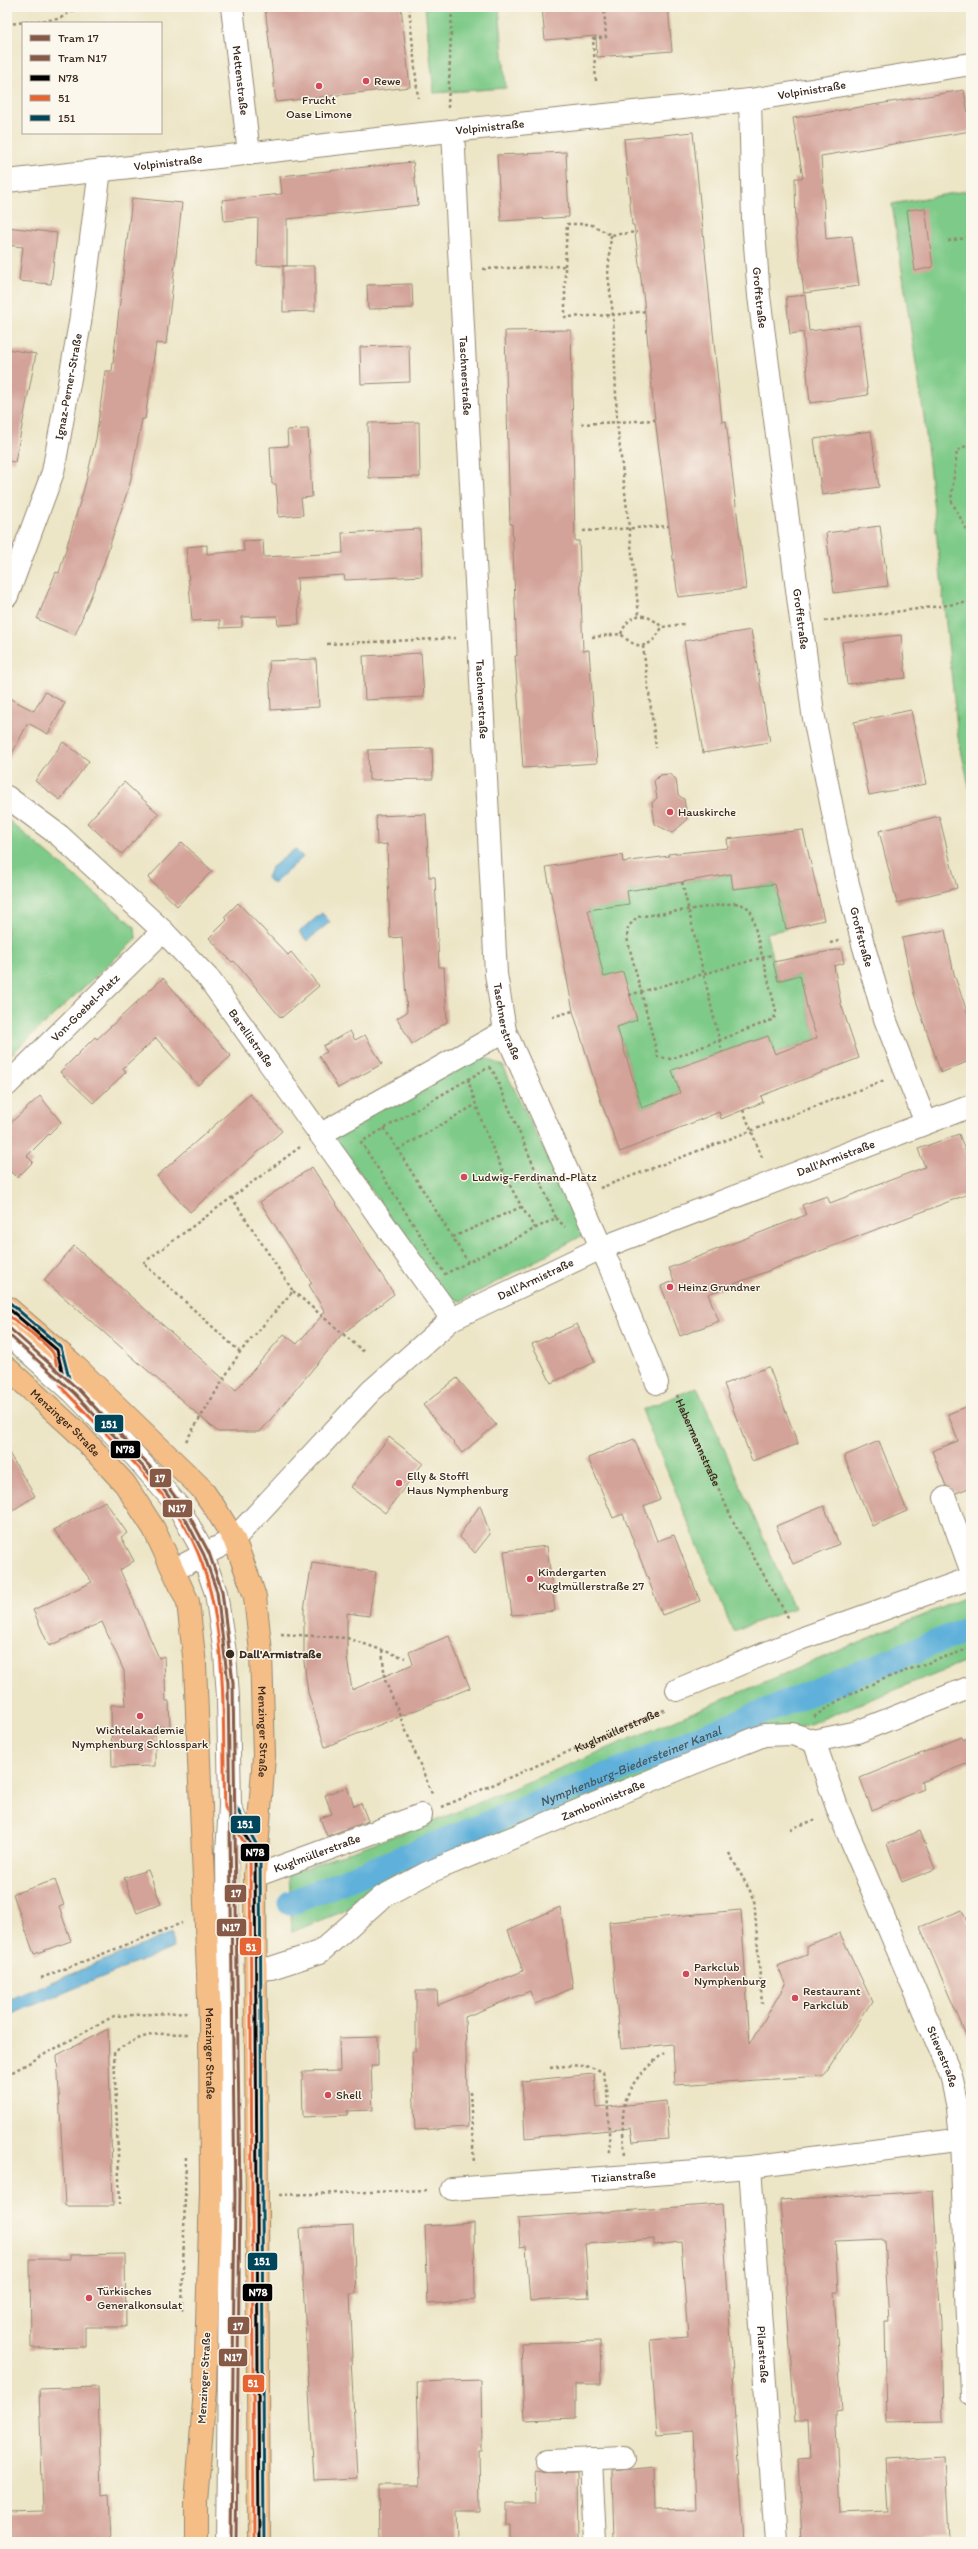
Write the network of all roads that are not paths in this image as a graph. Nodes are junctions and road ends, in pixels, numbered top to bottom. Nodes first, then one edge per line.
1 (232, 7) edge
2 (971, 64) edge
3 (750, 100) junction
4 (453, 131) junction
5 (249, 154) junction
6 (100, 170) junction
7 (7, 181) edge
8 (7, 596) edge
9 (7, 797) edge
10 (163, 931) junction
11 (505, 1031) junction
12 (7, 1085) edge
13 (971, 1106) edge
14 (926, 1123) junction
15 (321, 1134) junction
16 (601, 1248) junction
17 (7, 1307) edge
18 (452, 1319) junction
19 (7, 1333) edge
20 (57, 1350) junction
21 (7, 1368) edge
22 (657, 1383) road end
23 (65, 1384) junction
24 (945, 1498) dead end
25 (234, 1539) junction
26 (204, 1556) junction
27 (174, 1570) junction
28 (971, 1570) edge
29 (971, 1578) edge
30 (971, 1687) edge
31 (678, 1690) road end
32 (814, 1741) junction
33 (230, 1806) junction
34 (430, 1812) road end
35 (255, 1851) junction
36 (255, 1876) junction
37 (256, 1969) junction
38 (966, 2138) edge
39 (750, 2167) junction
40 (452, 2189) road end
41 (971, 2395) edge
42 (625, 2458) dead end
43 (591, 2459) junction
44 (547, 2460) dead end
45 (196, 2542) edge
46 (227, 2542) edge
47 (259, 2542) edge
48 (595, 2542) edge
49 (776, 2542) edge

1 - 5 street, Mettenstraße
2 - 3 street, Volpinistraße
3 - 4 street, Volpinistraße
3 - 14 street, Groffstraße
4 - 5 street, Volpinistraße
4 - 11 street, Taschnerstraße
5 - 6 street, Volpinistraße
6 - 7 street, Volpinistraße
6 - 8 street, Ignaz-Perner-Straße
9 - 10 street, Barellistraße
10 - 12 street, Von-Goebel-Platz
10 - 15 street, Barellistraße
11 - 15 street
11 - 16 street, Taschnerstraße
13 - 14 street, Dall'Armistraße
14 - 16 street, Dall'Armistraße
15 - 18 street, Barellistraße
16 - 18 street, Dall'Armistraße
16 - 22 street
17 - 20 main road, Menzinger Straße
18 - 25 street, Dall'Armistraße
19 - 23 street
20 - 23 street
20 - 25 main road, Menzinger Straße
21 - 27 main road, Menzinger Straße
23 - 26 street
24 - 28 street
25 - 26 street, Dall'Armistraße
25 - 35 main road, Menzinger Straße
26 - 27 street, Dall'Armistraße
26 - 33 street
27 - 45 main road, Menzinger Straße
29 - 31 street
30 - 32 street, Zamboninistraße
32 - 37 street, Zamboninistraße
32 - 38 street, Stievestraße
33 - 35 street
33 - 46 street
34 - 36 street, Kuglmüllerstraße
35 - 36 main road, Menzinger Straße
36 - 37 main road, Menzinger Straße
37 - 47 main road, Menzinger Straße
38 - 39 street, Tizianstraße
38 - 41 street, Stievestraße
39 - 40 street, Tizianstraße
39 - 49 street, Pilarstraße
42 - 43 street
43 - 44 street
43 - 48 street

